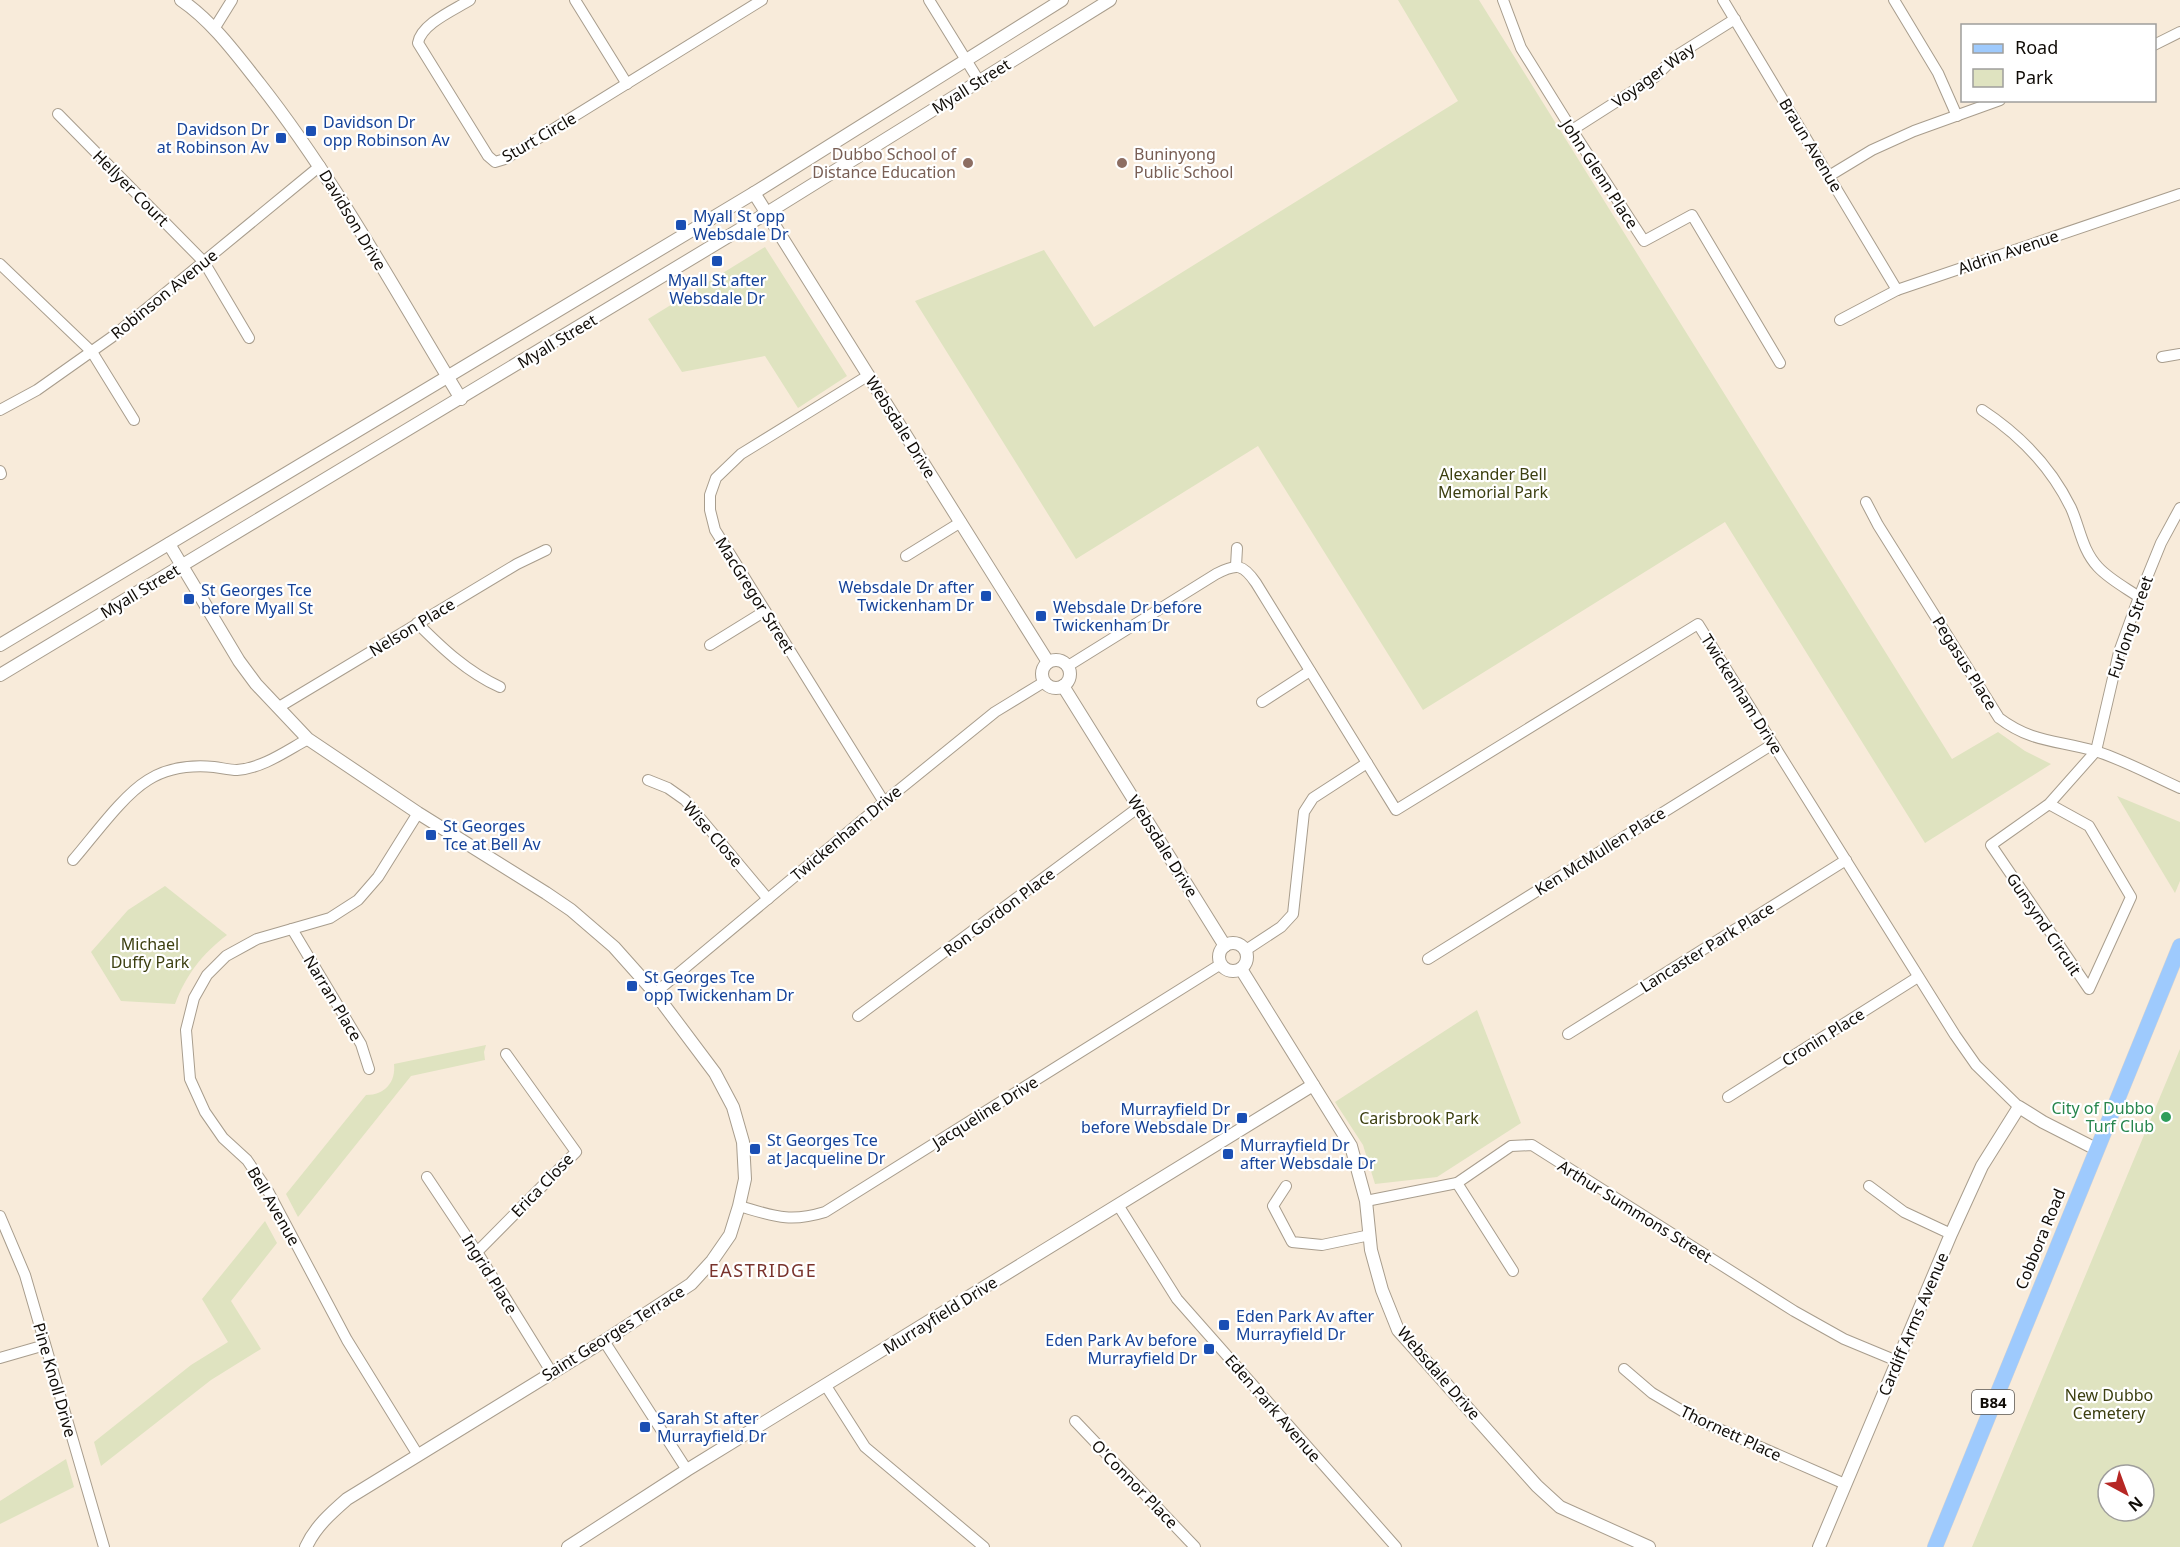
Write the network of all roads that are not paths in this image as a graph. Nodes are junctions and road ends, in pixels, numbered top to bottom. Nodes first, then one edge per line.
1 (181, 0) edge
2 (232, 0) edge
3 (470, 0) edge
4 (575, 0) edge
5 (762, 0) edge
6 (928, 0) edge
7 (1062, 0) edge
8 (1110, 0) edge
9 (1503, 0) edge
10 (1723, 0) edge
11 (1893, 0) edge
12 (1735, 19) junction
13 (214, 28) junction
14 (2180, 32) edge
15 (2156, 44) edge
16 (966, 60) junction
17 (979, 81) junction
18 (627, 84) junction
19 (1994, 102) edge
20 (58, 114) dead end
21 (1956, 116) junction
22 (1572, 130) junction
23 (320, 166) junction
24 (1829, 176) junction
25 (754, 193) junction
26 (2180, 194) edge
27 (767, 213) junction
28 (204, 262) junction
29 (0, 264) edge
30 (1897, 290) junction
31 (1840, 320) dead end
32 (249, 338) dead end
33 (92, 352) junction
34 (2180, 354) edge
35 (2162, 357) dead end
36 (1780, 363) dead end
37 (869, 375) junction
38 (448, 377) junction
39 (461, 399) junction
40 (0, 410) edge
41 (1982, 410) dead end
42 (134, 420) dead end
43 (1866, 502) dead end
44 (2180, 508) edge
45 (961, 522) junction
46 (169, 544) junction
47 (1237, 548) dead end
48 (546, 550) dead end
49 (906, 556) dead end
50 (1236, 566) junction
51 (182, 567) junction
52 (2139, 597) junction
53 (765, 611) junction
54 (417, 623) junction
55 (0, 645) edge
56 (710, 645) dead end
57 (1048, 662) junction
58 (1068, 666) junction
59 (1311, 671) junction
60 (0, 675) edge
61 (1044, 682) junction
62 (1063, 686) junction
63 (500, 687) dead end
64 (1262, 702) dead end
65 (279, 707) junction
66 (308, 739) junction
67 (1773, 744) junction
68 (2096, 751) junction
69 (1367, 763) junction
70 (648, 780) dead end
71 (2180, 788) edge
72 (884, 802) junction
73 (2049, 804) junction
74 (1139, 807) junction
75 (418, 813) junction
76 (73, 860) dead end
77 (1846, 860) junction
78 (768, 899) junction
79 (292, 929) junction
80 (1226, 945) junction
81 (2180, 946) edge
82 (1246, 950) junction
83 (1428, 959) dead end
84 (1221, 964) junction
85 (1241, 969) junction
86 (1918, 977) junction
87 (655, 993) junction
88 (858, 1016) dead end
89 (1568, 1034) dead end
90 (506, 1054) dead end
91 (369, 1069) dead end
92 (1313, 1084) junction
93 (1728, 1097) dead end
94 (2019, 1107) junction
95 (2096, 1149) junction
96 (427, 1177) dead end
97 (1457, 1183) junction
98 (1286, 1186) dead end
99 (1869, 1186) dead end
100 (1366, 1201) junction
101 (1118, 1205) junction
102 (739, 1206) junction
103 (0, 1216) edge
104 (1951, 1234) junction
105 (1370, 1235) junction
106 (477, 1252) junction
107 (1513, 1271) dead end
108 (604, 1341) junction
109 (45, 1345) junction
110 (0, 1358) edge
111 (1897, 1361) junction
112 (1624, 1369) dead end
113 (552, 1372) junction
114 (826, 1386) junction
115 (1075, 1421) dead end
116 (418, 1455) junction
117 (687, 1470) junction
118 (1845, 1485) junction
119 (104, 1547) edge
120 (306, 1547) edge
121 (568, 1547) edge
122 (984, 1547) edge
123 (1195, 1547) edge
124 (1396, 1547) edge
125 (1648, 1547) edge
126 (1819, 1547) edge
127 (1935, 1547) edge

1 - 13 street, Davidson Drive
2 - 13 street
3 - 18 street, Sturt Circle
4 - 18 street
5 - 18 street, Sturt Circle
6 - 16 street
7 - 16 street, Myall Street
8 - 17 street, Myall Street
9 - 22 street, John Glenn Place
10 - 12 street, Braun Avenue
11 - 21 street
12 - 22 street, Voyager Way
12 - 24 street, Braun Avenue
13 - 23 street, Davidson Drive
14 - 15 street
16 - 17 street
16 - 25 street, Myall Street
17 - 27 street, Myall Street
19 - 21 street
20 - 28 street, Hellyer Court
21 - 24 street
22 - 36 street, John Glenn Place
23 - 28 street, Robinson Avenue
23 - 38 street, Davidson Drive
24 - 30 street, Braun Avenue
25 - 27 street, Websdale Drive
25 - 38 street, Myall Street
26 - 30 street, Aldrin Avenue
27 - 37 street, Websdale Drive
27 - 39 street, Myall Street
28 - 32 street, Hellyer Court
28 - 33 street, Robinson Avenue
29 - 33 street
30 - 31 street, Aldrin Avenue
33 - 40 street, Robinson Avenue
33 - 42 street
34 - 35 street
37 - 45 street, Websdale Drive
37 - 53 street, MacGregor Street
38 - 39 street, Davidson Drive
38 - 46 street, Myall Street
39 - 51 street, Myall Street
41 - 52 street
43 - 68 street, Pegasus Place
44 - 52 street, Furlong Street
45 - 49 street
45 - 57 street, Websdale Drive
46 - 51 street, Saint Georges Terrace
46 - 55 street, Myall Street
47 - 50 street
48 - 54 street, Nelson Place
50 - 58 street
50 - 59 street, Twickenham Drive
51 - 60 street, Myall Street
51 - 65 street, Saint Georges Terrace
52 - 68 street, Furlong Street
53 - 56 street
53 - 72 street, MacGregor Street
54 - 63 street
54 - 65 street, Nelson Place
57 - 58 street
57 - 61 street
58 - 62 street
59 - 64 street
59 - 69 street, Twickenham Drive
61 - 62 street
61 - 72 street, Twickenham Drive
62 - 74 street, Websdale Drive
65 - 66 street, Saint Georges Terrace
66 - 75 street, Saint Georges Terrace
66 - 76 street
67 - 69 street, Twickenham Drive
67 - 77 street, Twickenham Drive
67 - 83 street, Ken McMullen Place
68 - 71 street, Pegasus Place
68 - 73 street, Gunsynd Circuit
69 - 82 street
70 - 78 street, Wise Close
72 - 78 street, Twickenham Drive
73 - 73 street, Gunsynd Circuit
74 - 80 street, Websdale Drive
74 - 88 street, Ron Gordon Place
75 - 79 street, Bell Avenue
75 - 87 street, Saint Georges Terrace
77 - 86 street, Twickenham Drive
77 - 89 street, Lancaster Park Place
78 - 87 street, Twickenham Drive
79 - 91 street, Narran Place
79 - 116 street, Bell Avenue
80 - 82 street
80 - 84 street
81 - 95 main road, Cobbora Road / B84
82 - 85 street
84 - 85 street
84 - 102 street, Jacqueline Drive
85 - 92 street, Websdale Drive
86 - 93 street, Cronin Place
86 - 94 street, Twickenham Drive
87 - 102 street, Saint Georges Terrace
90 - 106 street, Erica Close
92 - 100 street, Websdale Drive
92 - 101 street, Murrayfield Drive
94 - 95 street, Twickenham Drive
94 - 104 street, Cardiff Arms Avenue
95 - 127 main road, Cobbora Road / B84
96 - 106 street, Ingrid Place
97 - 100 street, Arthur Summons Street
97 - 107 street
97 - 111 street, Arthur Summons Street
98 - 105 street
99 - 104 street
100 - 105 street, Websdale Drive
101 - 114 street, Murrayfield Drive
101 - 124 street, Eden Park Avenue
102 - 108 street, Saint Georges Terrace
103 - 109 street, Pine Knoll Drive
104 - 111 street, Cardiff Arms Avenue
105 - 125 street, Websdale Drive
106 - 113 street, Ingrid Place
108 - 113 street, Saint Georges Terrace
108 - 117 street
109 - 110 street
109 - 119 street, Pine Knoll Drive
111 - 118 street, Cardiff Arms Avenue
112 - 118 street, Thornett Place
113 - 116 street, Saint Georges Terrace
114 - 117 street, Murrayfield Drive
114 - 122 street
115 - 123 street, O'Connor Place
116 - 120 street, Saint Georges Terrace
117 - 121 street, Murrayfield Drive
118 - 126 street, Cardiff Arms Avenue

